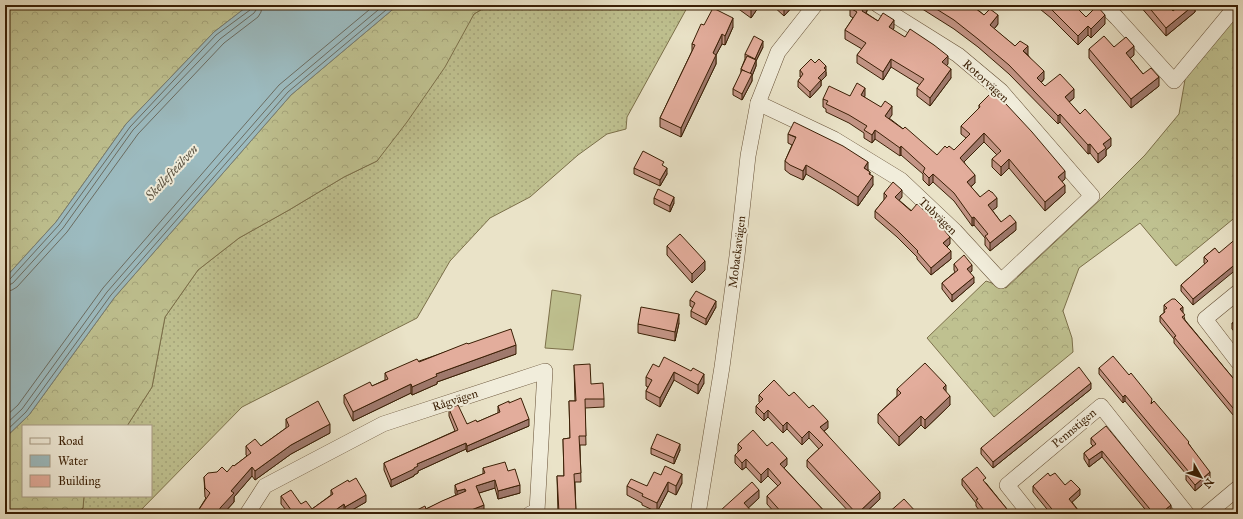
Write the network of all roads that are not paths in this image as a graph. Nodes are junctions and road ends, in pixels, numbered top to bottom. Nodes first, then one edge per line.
1 (815, 5) edge
2 (878, 5) edge
3 (1104, 5) edge
4 (1237, 5) edge
5 (758, 103) junction
6 (1092, 196) joint
7 (1238, 292) edge
8 (1238, 362) edge
9 (1238, 488) edge
10 (247, 514) edge
11 (530, 514) edge
12 (698, 514) edge
13 (1030, 514) edge
14 (1187, 514) edge
15 (1207, 514) edge

1 - 5 street, Mobackavägen
2 - 6 street, Rotorvägen
3 - 4 street
5 - 6 street, Tubvägen
5 - 12 street, Mobackavägen
7 - 8 street
9 - 15 street
10 - 11 street, Rågvägen
13 - 14 street, Pennstigen

